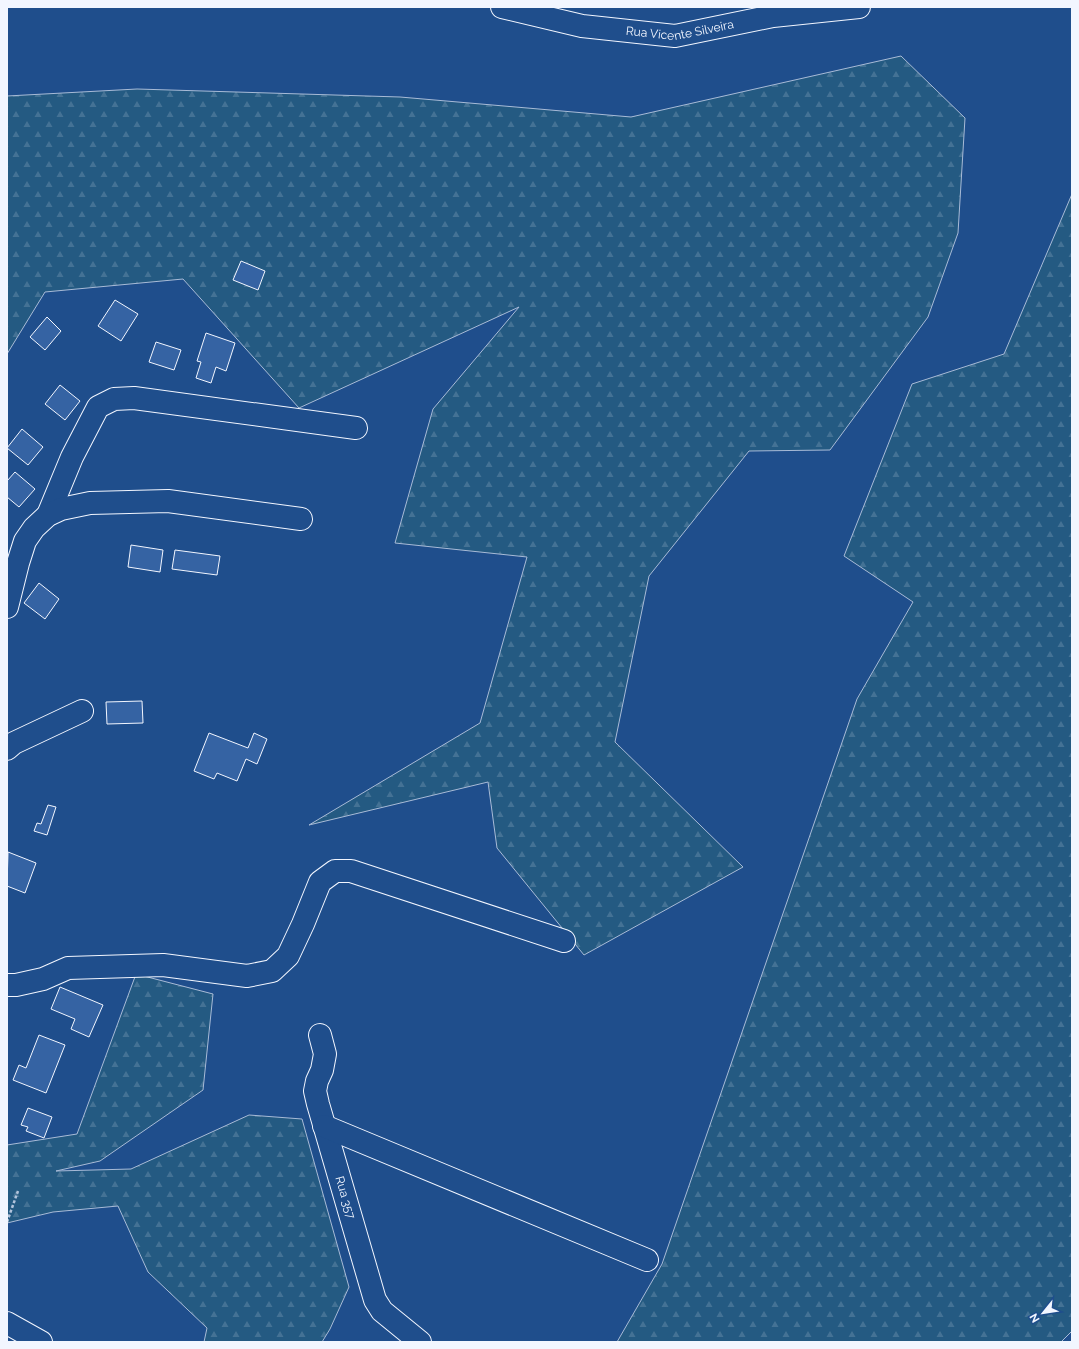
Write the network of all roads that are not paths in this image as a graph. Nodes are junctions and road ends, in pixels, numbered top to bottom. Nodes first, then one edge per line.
1 (502, 7) edge
2 (859, 7) edge
3 (356, 428) dead end
4 (48, 516) junction
5 (301, 519) dead end
6 (7, 607) edge
7 (82, 711) dead end
8 (7, 749) edge
9 (564, 941) dead end
10 (7, 985) edge
11 (320, 1035) dead end
12 (324, 1126) junction
13 (647, 1260) dead end
14 (7, 1323) edge
15 (41, 1342) edge
16 (420, 1342) edge

1 - 2 street, Rua Vicente Silveira
3 - 4 street
4 - 5 street
4 - 6 street
7 - 8 street
9 - 10 street
11 - 12 street, Rua 357
12 - 13 street
12 - 16 street, Rua 357
14 - 15 street

